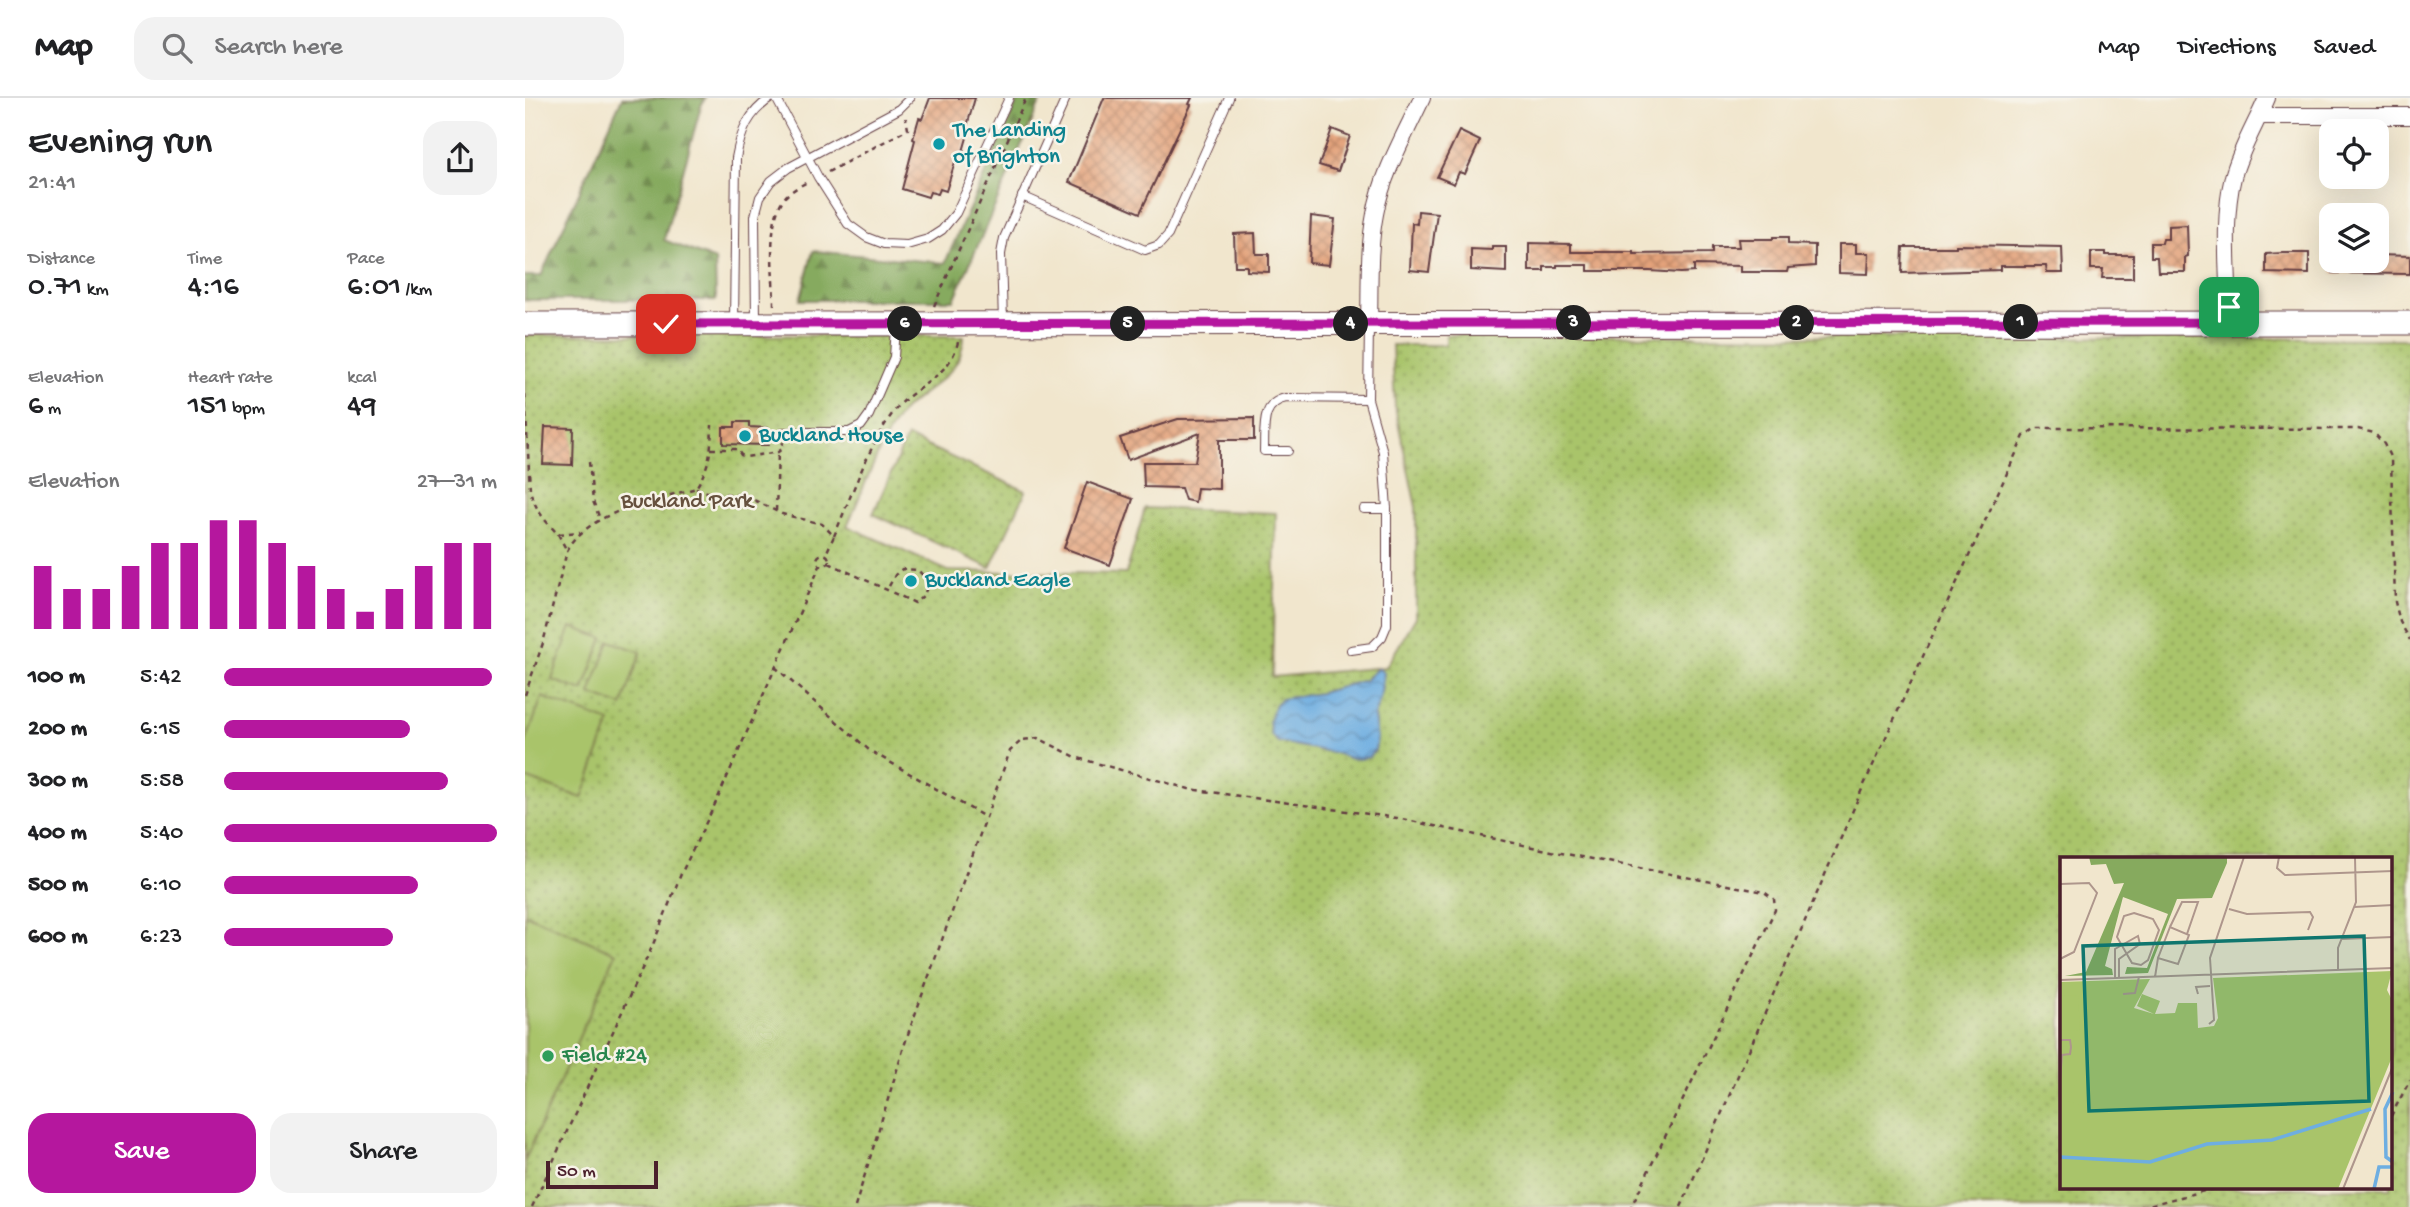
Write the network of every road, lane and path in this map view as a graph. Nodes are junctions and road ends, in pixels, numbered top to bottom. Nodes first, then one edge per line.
1 (774, 98) edge
2 (910, 98) edge
3 (1009, 98) edge
4 (1026, 98) edge
5 (1066, 98) edge
6 (1229, 98) edge
7 (1422, 98) edge
8 (2267, 98) edge
9 (907, 115) dead end
10 (2260, 116) junction
11 (2410, 116) edge
12 (807, 157) junction
13 (826, 173) dead end
14 (809, 181) dead end
15 (1022, 196) junction
16 (774, 307) dead end
17 (933, 307) dead end
18 (2229, 322) junction
19 (745, 323) junction
20 (2410, 323) edge
21 (525, 324) edge
22 (896, 324) junction
23 (1003, 324) junction
24 (1369, 324) junction
25 (957, 342) dead end
26 (525, 394) edge
27 (1368, 399) junction
28 (712, 425) dead end
29 (784, 432) joint
30 (711, 449) junction
31 (1288, 451) dead end
32 (778, 452) junction
33 (589, 462) dead end
34 (696, 488) junction
35 (1364, 509) dead end
36 (1387, 509) junction
37 (775, 511) junction
38 (600, 519) junction
39 (580, 532) junction
40 (558, 534) junction
41 (834, 536) junction
42 (568, 551) junction
43 (826, 554) junction
44 (829, 564) junction
45 (820, 566) junction
46 (887, 590) junction
47 (2410, 640) edge
48 (1351, 650) dead end
49 (775, 667) junction
50 (525, 695) edge
51 (985, 817) junction
52 (2410, 1080) edge
53 (2393, 1112) edge
54 (2208, 1190) edge
55 (532, 1207) edge
56 (855, 1207) edge
57 (1630, 1207) edge
58 (1681, 1207) edge
59 (2141, 1207) edge

1 - 12 lane
1 - 19 lane
2 - 12 lane
3 - 12 lane
4 - 17 path
5 - 15 lane
6 - 15 lane
7 - 24 street
8 - 10 street
9 - 13 path
10 - 11 street
10 - 18 street
12 - 19 lane
14 - 16 path
15 - 23 lane
18 - 20 street
18 - 24 street
19 - 21 street
19 - 22 street
22 - 23 street
22 - 29 lane
23 - 24 street
24 - 27 lane
25 - 41 path
26 - 40 path
27 - 31 lane
27 - 36 lane
28 - 30 path
29 - 32 path
30 - 32 path
30 - 34 path
32 - 37 path
33 - 38 path
34 - 37 path
34 - 38 path
35 - 36 lane
36 - 48 lane
37 - 41 path
38 - 39 path
39 - 40 path
39 - 42 path
40 - 42 path
41 - 43 path
42 - 50 path
43 - 44 path
43 - 45 path
44 - 45 path
44 - 46 path
45 - 49 path
46 - 46 path
47 - 58 path
49 - 51 path
49 - 55 path
51 - 56 path
51 - 57 path
52 - 53 path
54 - 59 path

